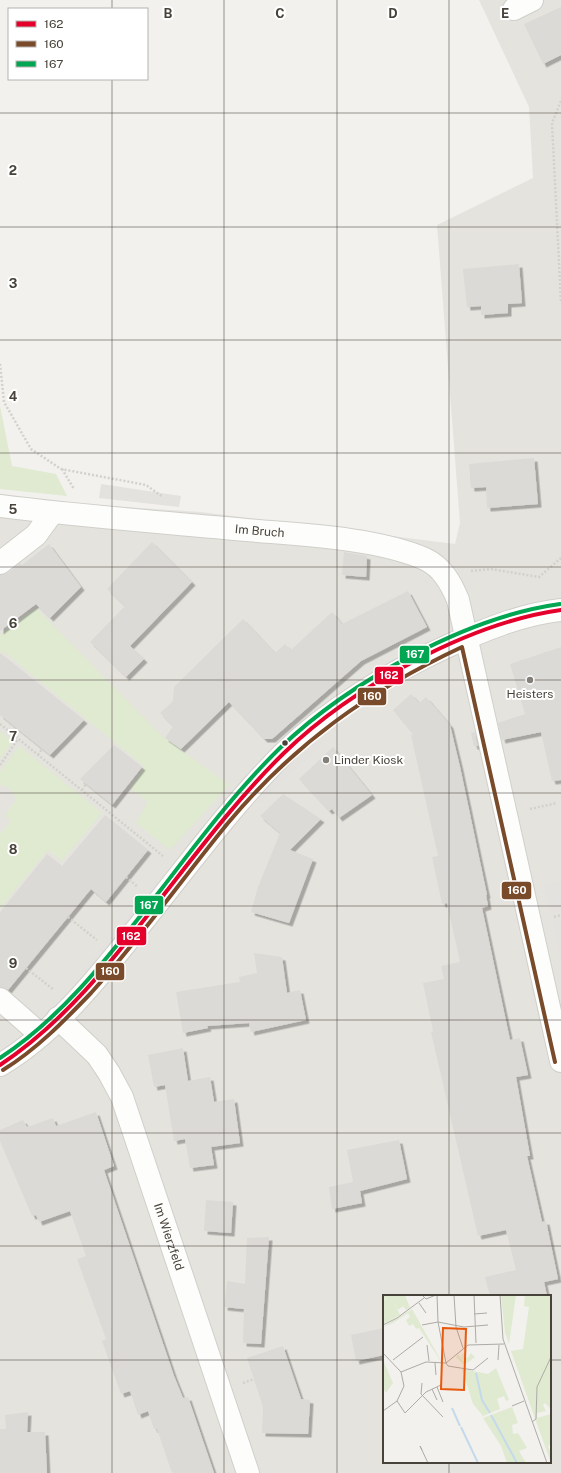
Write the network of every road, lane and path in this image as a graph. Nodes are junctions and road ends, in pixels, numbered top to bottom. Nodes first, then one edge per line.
1 (561, 102) edge
2 (561, 302) edge
3 (0, 364) edge
4 (0, 506) edge
5 (52, 513) junction
6 (174, 523) junction
7 (561, 558) edge
8 (0, 563) edge
9 (466, 572) dead end
10 (561, 610) edge
11 (466, 638) junction
12 (0, 724) edge
13 (18, 739) junction
14 (42, 749) dead end
15 (38, 755) junction
16 (0, 765) edge
17 (86, 784) dead end
18 (82, 790) junction
19 (182, 872) junction
20 (68, 917) dead end
21 (115, 955) junction
22 (26, 968) dead end
23 (0, 999) edge
24 (65, 1011) junction
25 (41, 1035) junction
26 (561, 1061) edge
27 (0, 1065) edge
28 (248, 1473) edge

1 - 2 path
3 - 6 path
4 - 5 street, Im Bruch
5 - 6 street, Im Bruch
5 - 8 street
6 - 11 street, Im Bruch
7 - 9 path
10 - 11 street
11 - 19 street
11 - 26 street, Im Bruch
12 - 13 path
13 - 15 path
13 - 16 path
14 - 15 path
15 - 18 path
17 - 18 path
18 - 19 path
19 - 21 street
20 - 21 path
21 - 24 street
22 - 24 path
23 - 25 street
24 - 25 street
24 - 28 street, Im Wierzfeld
25 - 27 street

